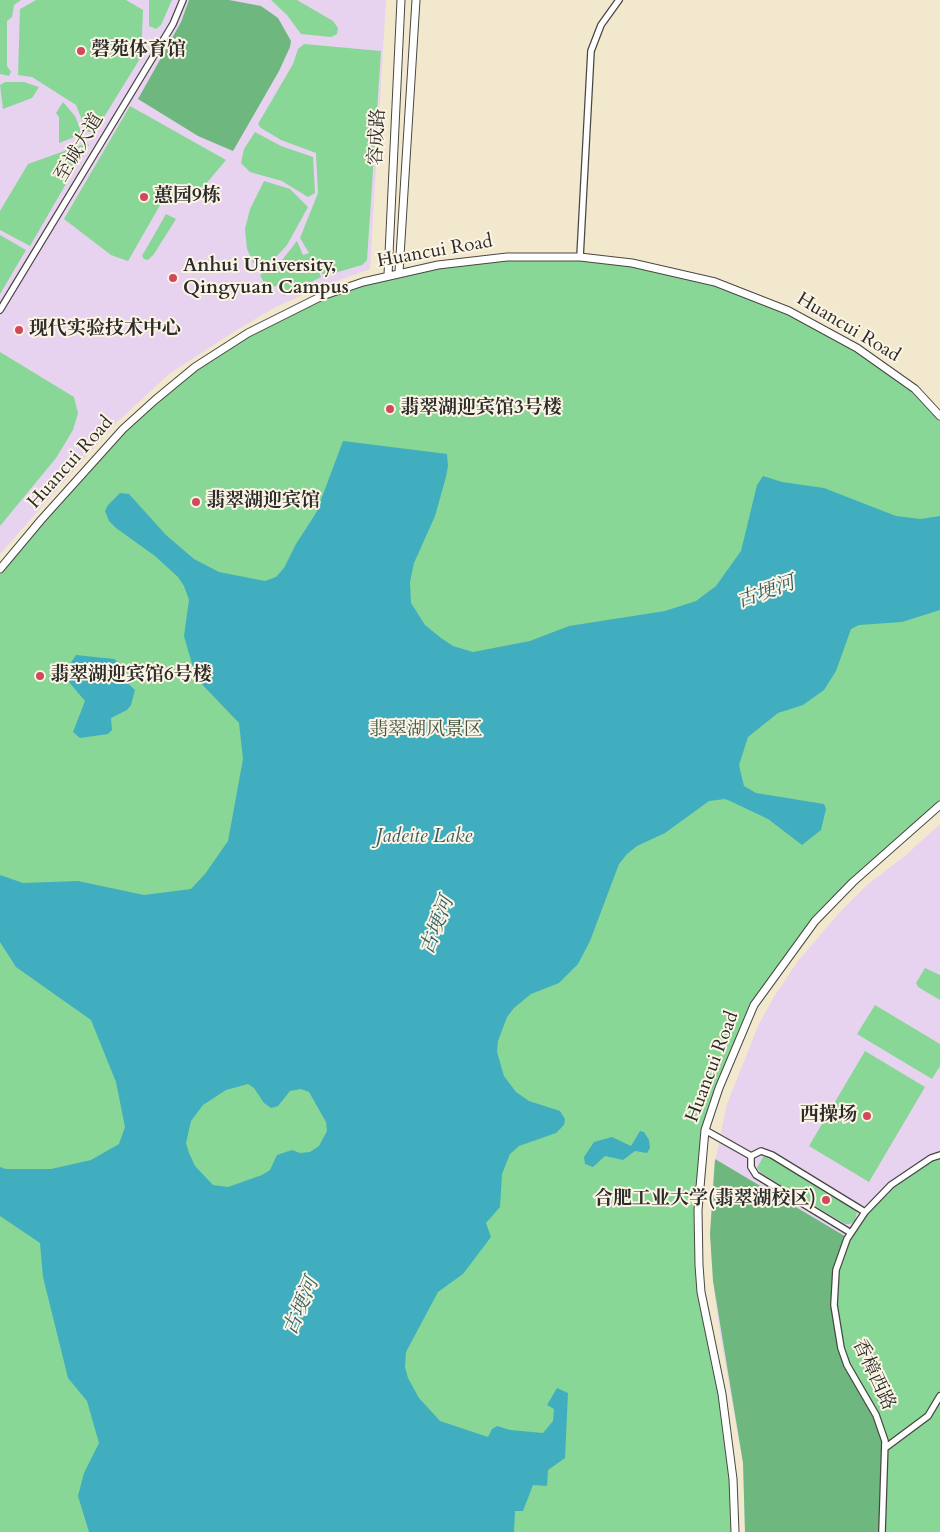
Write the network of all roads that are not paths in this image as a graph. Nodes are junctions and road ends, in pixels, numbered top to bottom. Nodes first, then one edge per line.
1 (183, 0) edge
2 (402, 0) edge
3 (416, 0) edge
4 (620, 0) edge
5 (580, 258) junction
6 (399, 272) junction
7 (388, 275) junction
8 (0, 310) edge
9 (940, 416) edge
10 (0, 569) edge
11 (940, 805) edge
12 (705, 1130) junction
13 (940, 1155) edge
14 (751, 1156) junction
15 (866, 1212) junction
16 (851, 1233) junction
17 (940, 1396) edge
18 (885, 1448) junction
19 (735, 1532) edge
20 (882, 1532) edge

1 - 8 street, 至诚大道
2 - 7 street, 容成路
3 - 6 street, 容成路
4 - 5 street
5 - 6 street, Huancui Road
5 - 9 street, Huancui Road
6 - 7 street, Huancui Road
7 - 10 street, Huancui Road
11 - 12 street, Huancui Road
12 - 14 street
12 - 19 street, Huancui Road
13 - 15 street, 香樟西路
14 - 15 street
14 - 16 street
15 - 16 street, 香樟西路
16 - 18 street, 香樟西路
17 - 18 street
18 - 20 street, 香樟西路

